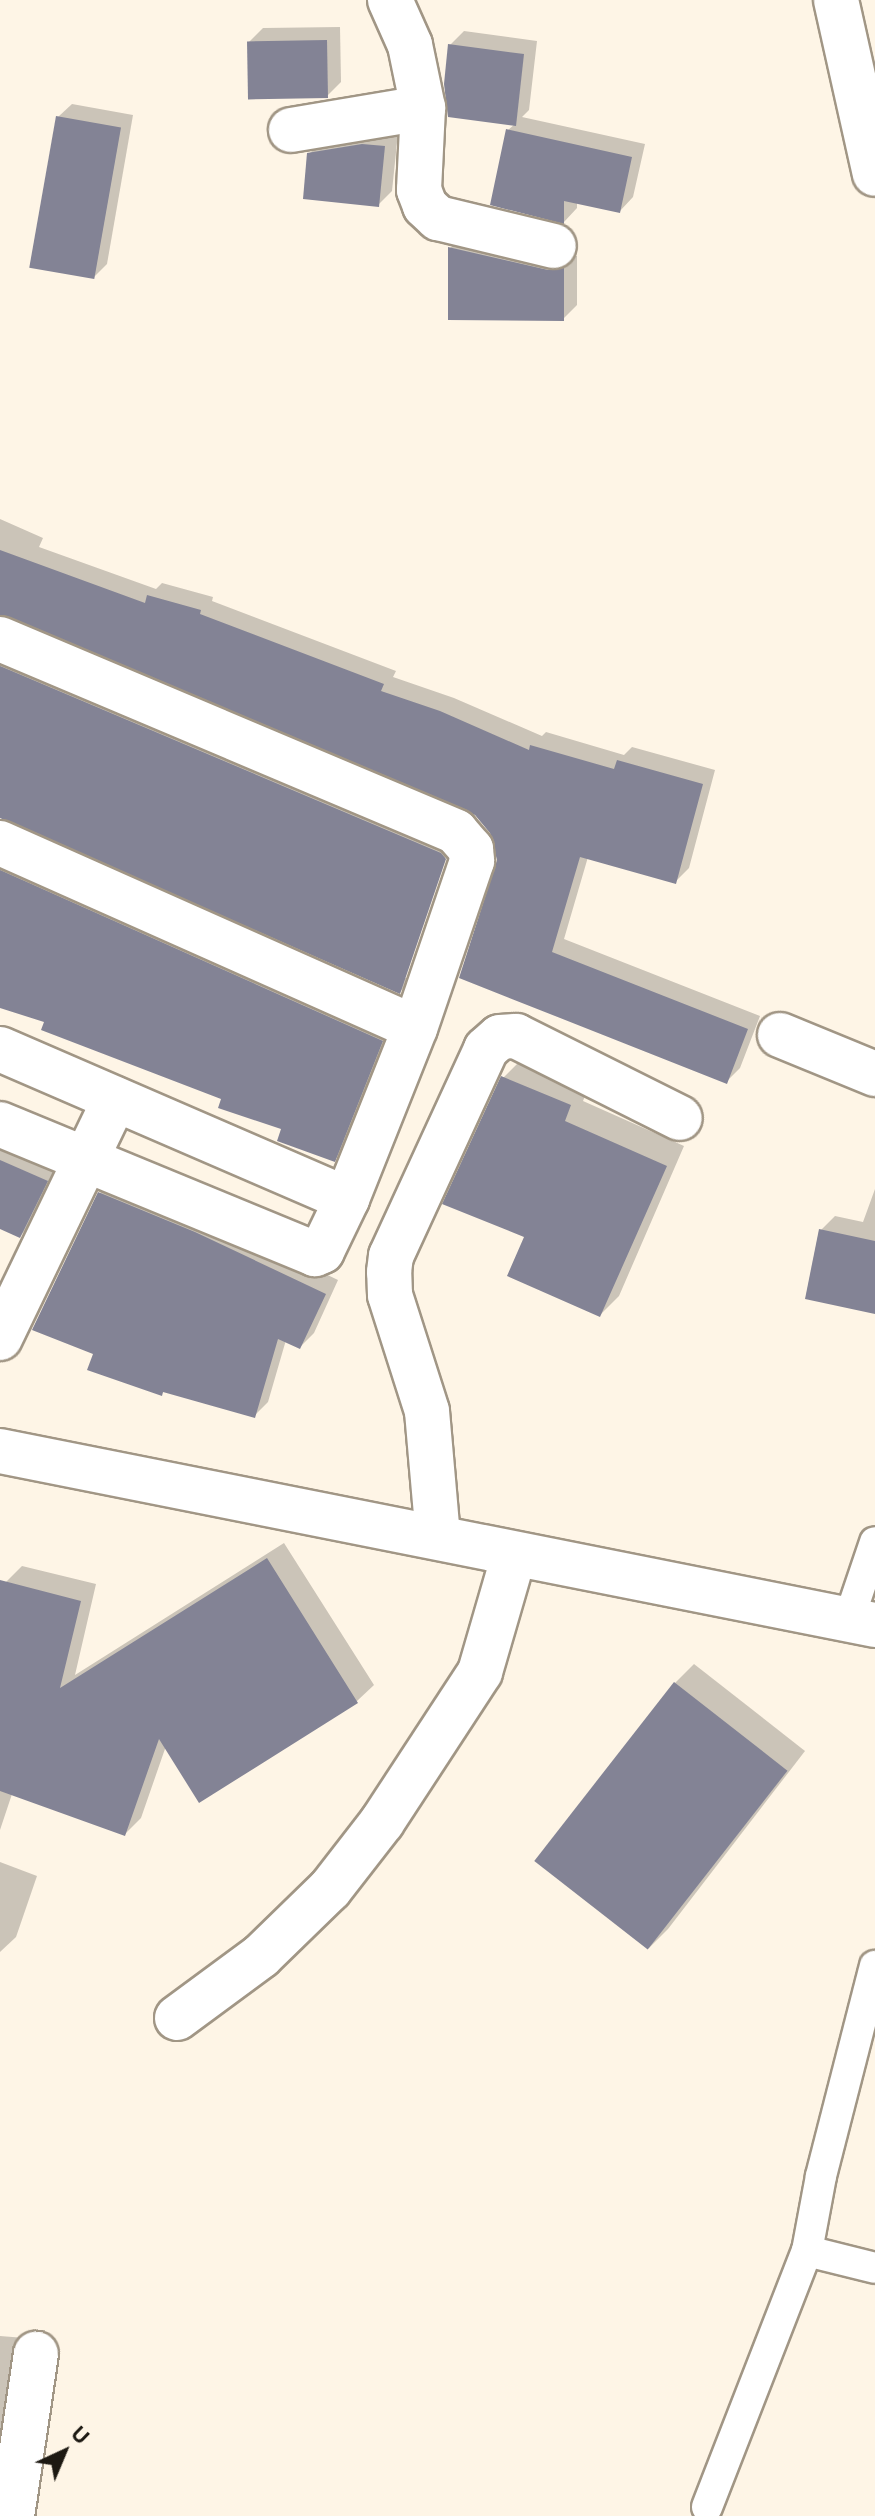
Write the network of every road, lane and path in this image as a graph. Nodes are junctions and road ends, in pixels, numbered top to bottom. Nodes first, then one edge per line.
1 (390, 0) edge
2 (836, 0) edge
3 (423, 108) junction
4 (291, 130) dead end
5 (875, 174) edge
6 (554, 246) dead end
7 (0, 639) edge
8 (0, 843) edge
9 (415, 1028) junction
10 (780, 1035) dead end
11 (0, 1049) edge
12 (875, 1074) edge
13 (115, 1099) junction
14 (680, 1118) dead end
15 (0, 1124) edge
16 (87, 1161) junction
17 (347, 1199) junction
18 (0, 1338) edge
19 (0, 1451) edge
20 (438, 1537) junction
21 (875, 1542) edge
22 (514, 1555) junction
23 (862, 1622) edge
24 (875, 1966) edge
25 (177, 2018) dead end
26 (807, 2251) junction
27 (875, 2268) edge
28 (36, 2354) dead end
29 (707, 2507) dead end
30 (12, 2516) edge

1 - 3 street
2 - 5 street
3 - 4 street
3 - 6 street
7 - 9 street
8 - 9 street
9 - 17 street
10 - 12 street
11 - 13 street
13 - 16 street
13 - 17 street
14 - 20 street
15 - 16 street
16 - 17 street
16 - 18 street
19 - 20 street
20 - 22 street
21 - 23 lane
22 - 23 street
22 - 25 street
24 - 26 lane
26 - 27 lane
26 - 29 lane
28 - 30 street

